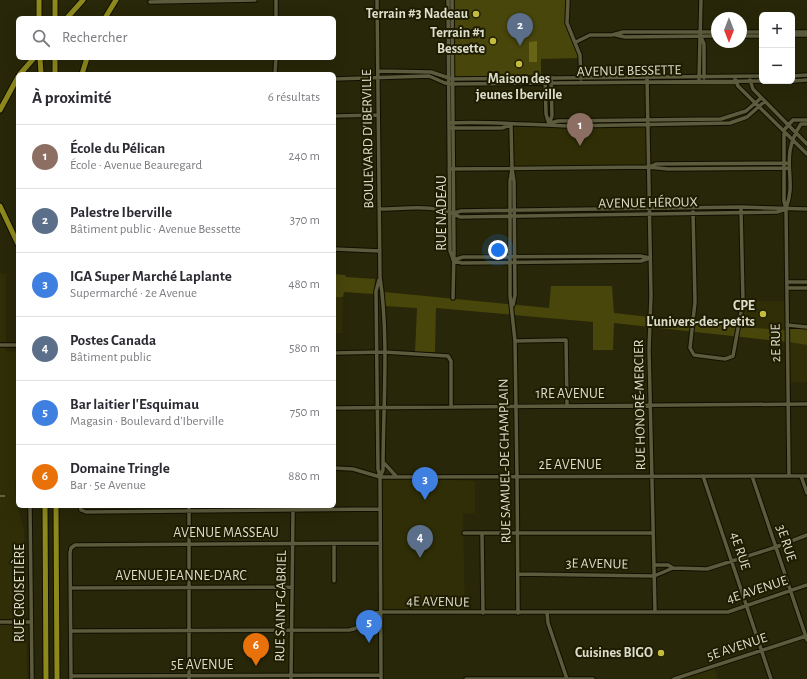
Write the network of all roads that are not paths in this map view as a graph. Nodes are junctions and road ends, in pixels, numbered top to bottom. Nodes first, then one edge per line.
1 (39, 0) edge
2 (55, 0) edge
3 (83, 0) edge
4 (116, 0) edge
5 (255, 0) edge
6 (276, 0) edge
7 (377, 0) edge
8 (448, 0) edge
9 (452, 0) edge
10 (568, 0) edge
11 (701, 0) edge
12 (150, 2) dead end
13 (39, 16) edge
14 (55, 16) edge
15 (69, 16) edge
16 (106, 16) edge
17 (276, 16) edge
18 (747, 32) edge
19 (759, 32) edge
20 (795, 32) edge
21 (807, 32) edge
22 (711, 33) edge
23 (701, 34) junction
24 (711, 35) edge
25 (807, 35) edge
26 (747, 36) edge
27 (759, 36) edge
28 (795, 36) edge
29 (576, 42) junction
30 (32, 60) edge
31 (40, 60) edge
32 (55, 60) edge
33 (86, 60) edge
34 (276, 60) edge
35 (406, 70) junction
36 (378, 71) junction
37 (22, 72) edge
38 (41, 72) edge
39 (55, 72) edge
40 (83, 72) edge
41 (276, 72) edge
42 (806, 75) edge
43 (406, 76) junction
44 (448, 76) junction
45 (647, 76) junction
46 (734, 76) junction
47 (749, 76) junction
48 (759, 76) edge
49 (795, 76) edge
50 (378, 77) junction
51 (545, 77) junction
52 (551, 77) junction
53 (581, 77) junction
54 (699, 77) junction
55 (704, 77) junction
56 (336, 79) edge
57 (452, 79) junction
58 (16, 80) edge
59 (806, 80) edge
60 (699, 81) junction
61 (704, 81) junction
62 (735, 81) junction
63 (750, 81) junction
64 (759, 81) edge
65 (795, 81) edge
66 (581, 82) junction
67 (647, 82) junction
68 (546, 83) junction
69 (551, 83) junction
70 (450, 84) junction
71 (761, 98) junction
72 (764, 102) junction
73 (755, 103) junction
74 (759, 107) junction
75 (0, 110) edge
76 (378, 115) junction
77 (336, 116) edge
78 (648, 120) junction
79 (807, 120) edge
80 (707, 122) junction
81 (451, 123) junction
82 (511, 124) junction
83 (549, 124) junction
84 (807, 124) edge
85 (648, 125) junction
86 (788, 125) junction
87 (451, 128) junction
88 (784, 130) junction
89 (796, 132) junction
90 (792, 138) junction
91 (807, 144) edge
92 (807, 154) edge
93 (783, 163) junction
94 (713, 164) junction
95 (789, 164) junction
96 (648, 167) junction
97 (783, 168) junction
98 (789, 168) junction
99 (451, 169) junction
100 (512, 169) junction
101 (714, 169) junction
102 (0, 206) edge
103 (741, 207) junction
104 (693, 208) junction
105 (716, 208) junction
106 (379, 209) junction
107 (579, 209) junction
108 (649, 209) junction
109 (807, 209) edge
110 (786, 210) junction
111 (450, 211) junction
112 (509, 211) junction
113 (514, 211) junction
114 (741, 212) junction
115 (454, 213) junction
116 (693, 213) junction
117 (716, 213) junction
118 (649, 214) junction
119 (580, 215) junction
120 (510, 216) junction
121 (515, 216) junction
122 (16, 240) edge
123 (336, 249) edge
124 (380, 251) junction
125 (619, 256) junction
126 (510, 257) junction
127 (515, 257) junction
128 (549, 257) junction
129 (650, 258) junction
130 (453, 260) junction
131 (619, 261) junction
132 (510, 262) junction
133 (515, 262) junction
134 (549, 262) junction
135 (380, 278) junction
136 (787, 282) junction
137 (807, 282) edge
138 (787, 288) junction
139 (807, 288) edge
140 (453, 298) dead end
141 (513, 308) junction
142 (787, 325) junction
143 (807, 327) edge
144 (515, 341) junction
145 (0, 345) edge
146 (16, 345) edge
147 (377, 352) junction
148 (384, 352) junction
149 (336, 353) edge
150 (650, 404) junction
151 (788, 404) junction
152 (807, 404) edge
153 (516, 405) junction
154 (566, 405) junction
155 (451, 406) junction
156 (377, 407) junction
157 (383, 407) junction
158 (336, 408) edge
159 (383, 459) junction
160 (336, 468) edge
161 (517, 476) junction
162 (652, 476) junction
163 (703, 476) junction
164 (752, 476) junction
165 (789, 476) junction
166 (801, 476) junction
167 (807, 476) edge
168 (380, 477) junction
169 (397, 477) junction
170 (807, 493) edge
171 (30, 508) edge
172 (45, 508) edge
173 (56, 508) edge
174 (80, 508) edge
175 (145, 508) edge
176 (293, 510) junction
177 (380, 510) junction
178 (189, 511) junction
179 (145, 512) junction
180 (518, 533) junction
181 (653, 533) junction
182 (464, 534) dead end
183 (482, 534) junction
184 (807, 535) edge
185 (380, 543) junction
186 (293, 544) junction
187 (334, 544) junction
188 (189, 545) junction
189 (776, 547) junction
190 (731, 560) junction
191 (654, 565) junction
192 (673, 568) junction
193 (518, 574) junction
194 (654, 576) junction
195 (334, 581) dead end
196 (807, 585) edge
197 (292, 587) junction
198 (70, 588) junction
199 (189, 588) junction
200 (790, 591) junction
201 (746, 606) junction
202 (381, 612) junction
203 (656, 612) junction
204 (483, 613) junction
205 (518, 613) junction
206 (547, 613) junction
207 (0, 622) edge
208 (31, 622) junction
209 (71, 631) junction
210 (189, 631) junction
211 (292, 631) junction
212 (807, 637) edge
213 (762, 651) junction
214 (71, 677) edge
215 (291, 677) edge
216 (381, 677) edge
217 (189, 678) edge
218 (32, 679) edge
219 (46, 679) edge
220 (57, 679) edge
221 (466, 679) edge
222 (567, 679) edge
223 (593, 679) edge
224 (674, 679) edge
225 (771, 679) edge

1 - 13 highway
2 - 14 highway
3 - 15 highway
4 - 16 highway
5 - 12 street
6 - 17 street
7 - 36 street, BOULEVARD D'IBERVILLE
8 - 44 street, RUE NADEAU
9 - 57 street, RUE NADEAU
10 - 29 street
11 - 23 street
18 - 19 street
20 - 21 street
22 - 23 street
23 - 24 street
23 - 29 street
23 - 54 street
23 - 55 street
25 - 28 street
26 - 27 street
29 - 53 street
30 - 37 highway
31 - 38 highway
32 - 39 highway
33 - 40 highway
34 - 41 street
35 - 36 street
35 - 43 street
35 - 44 street
36 - 50 street, BOULEVARD D'IBERVILLE
42 - 49 street
42 - 59 street
43 - 50 street, AVENUE BESSETTE
43 - 70 street, AVENUE BESSETTE
44 - 57 street
44 - 70 street, RUE NADEAU
45 - 53 street, AVENUE BESSETTE
45 - 54 street, AVENUE BESSETTE
45 - 67 street, RUE HONORÉ-MERCIER
46 - 47 street, AVENUE BESSETTE
46 - 55 street, AVENUE BESSETTE
46 - 62 street
47 - 48 street, AVENUE BESSETTE
47 - 63 street
50 - 56 street, AVENUE BESSETTE
50 - 76 street, BOULEVARD D'IBERVILLE
51 - 52 street, AVENUE BESSETTE
51 - 57 street, AVENUE BESSETTE
51 - 68 street
52 - 53 street, AVENUE BESSETTE
52 - 69 street
53 - 66 street
54 - 55 street, AVENUE BESSETTE
54 - 60 street
55 - 61 street
57 - 70 street, RUE NADEAU
58 - 75 highway
59 - 65 street
60 - 61 street, AVENUE BESSETTE
60 - 67 street, AVENUE BESSETTE
61 - 62 street, AVENUE BESSETTE
62 - 63 street, AVENUE BESSETTE
62 - 73 street
63 - 64 street, AVENUE BESSETTE
63 - 71 street
66 - 67 street, AVENUE BESSETTE
66 - 69 street, AVENUE BESSETTE
67 - 78 street, RUE HONORÉ-MERCIER
68 - 69 street, AVENUE BESSETTE
68 - 70 street, AVENUE BESSETTE
68 - 83 street
69 - 83 street
70 - 81 street, RUE NADEAU
71 - 72 street
71 - 73 street
72 - 74 street
72 - 86 street
73 - 74 street
73 - 80 street
74 - 80 street
74 - 88 street
76 - 77 street
76 - 106 street, BOULEVARD D'IBERVILLE
78 - 80 street
78 - 83 street
78 - 85 street, RUE HONORÉ-MERCIER
79 - 86 street
80 - 85 street
81 - 82 street
81 - 87 street, RUE NADEAU
82 - 83 street
82 - 87 street
82 - 100 street, RUE SAMUEL-DE CHAMPLAIN
83 - 85 street
84 - 89 street
85 - 96 street, RUE HONORÉ-MERCIER
86 - 88 street
86 - 89 street
87 - 99 street, RUE NADEAU
88 - 90 street
88 - 93 street, 2E RUE
89 - 90 street, 2E RUE
89 - 91 street
90 - 92 street
90 - 95 street, 2E RUE
93 - 94 street
93 - 95 street
93 - 97 street, 2E RUE
94 - 96 street
94 - 101 street
95 - 98 street, 2E RUE
96 - 100 street
96 - 101 street
96 - 108 street, RUE HONORÉ-MERCIER
97 - 98 street
97 - 101 street
97 - 110 street, 2E RUE
98 - 110 street, 2E RUE
99 - 100 street
99 - 111 street, RUE NADEAU
99 - 115 street, RUE NADEAU
100 - 112 street, RUE SAMUEL-DE CHAMPLAIN
100 - 113 street, RUE SAMUEL-DE CHAMPLAIN
102 - 122 highway
103 - 105 street, AVENUE HÉROUX
103 - 110 street, AVENUE HÉROUX
103 - 114 street
104 - 105 street, AVENUE HÉROUX
104 - 108 street, AVENUE HÉROUX
104 - 116 street
105 - 117 street, AVENUE HÉROUX
106 - 111 street, AVENUE HÉROUX
106 - 124 street, BOULEVARD D'IBERVILLE
107 - 108 street, AVENUE HÉROUX
107 - 113 street, AVENUE HÉROUX
107 - 119 street, AVENUE HÉROUX
108 - 118 street, RUE HONORÉ-MERCIER
109 - 110 street, AVENUE HÉROUX
110 - 114 street, AVENUE HÉROUX
110 - 136 street, 2E RUE
111 - 115 street, AVENUE HÉROUX
111 - 130 street, RUE NADEAU
112 - 113 street, AVENUE HÉROUX
112 - 115 street, AVENUE HÉROUX
112 - 120 street, RUE SAMUEL-DE CHAMPLAIN
113 - 121 street, RUE SAMUEL-DE CHAMPLAIN
114 - 116 street
114 - 117 street, AVENUE HÉROUX
115 - 120 street, AVENUE HÉROUX
115 - 130 street, RUE NADEAU
116 - 117 street, AVENUE HÉROUX
116 - 118 street, AVENUE HÉROUX
118 - 119 street, AVENUE HÉROUX
118 - 129 street, RUE HONORÉ-MERCIER
119 - 121 street, AVENUE HÉROUX
120 - 121 street, AVENUE HÉROUX
120 - 126 street, RUE SAMUEL-DE CHAMPLAIN
121 - 127 street, RUE SAMUEL-DE CHAMPLAIN
123 - 124 street
124 - 135 street, BOULEVARD D'IBERVILLE
125 - 128 street
125 - 129 street
125 - 131 street
126 - 127 street
126 - 130 street
126 - 132 street, RUE SAMUEL-DE CHAMPLAIN
127 - 128 street
127 - 133 street, RUE SAMUEL-DE CHAMPLAIN
128 - 134 street
129 - 131 street
129 - 150 street, RUE HONORÉ-MERCIER
130 - 132 street
130 - 140 street
131 - 134 street
132 - 133 street
132 - 141 street, RUE SAMUEL-DE CHAMPLAIN
133 - 134 street
133 - 141 street, RUE SAMUEL-DE CHAMPLAIN
135 - 147 street, BOULEVARD D'IBERVILLE
135 - 148 street, BOULEVARD D'IBERVILLE
136 - 137 street
136 - 138 street, 2E RUE
138 - 139 street
138 - 142 street, 2E RUE
141 - 144 street, RUE SAMUEL-DE CHAMPLAIN
142 - 143 street
142 - 151 street, 2E RUE
144 - 153 street, RUE SAMUEL-DE CHAMPLAIN
144 - 154 street
145 - 146 street
147 - 148 street
147 - 149 street
147 - 156 street, BOULEVARD D'IBERVILLE
148 - 155 street
148 - 157 street, BOULEVARD D'IBERVILLE
150 - 151 street, 1RE AVENUE
150 - 154 street, 1RE AVENUE
150 - 162 street, RUE HONORÉ-MERCIER
151 - 152 street, 1RE AVENUE
151 - 165 street, 2E RUE
153 - 154 street, 1RE AVENUE
153 - 155 street, 1RE AVENUE
153 - 161 street, RUE SAMUEL-DE CHAMPLAIN
155 - 157 street, 1RE AVENUE
156 - 157 street, 1RE AVENUE
156 - 158 street, 1RE AVENUE
156 - 168 street, BOULEVARD D'IBERVILLE
157 - 159 street, BOULEVARD D'IBERVILLE
159 - 168 street, BOULEVARD D'IBERVILLE
159 - 169 street
160 - 168 street, 2E AVENUE
161 - 162 street, 2E AVENUE
161 - 169 street, 2E AVENUE
161 - 180 street, RUE SAMUEL-DE CHAMPLAIN
162 - 163 street, 2E AVENUE
162 - 181 street, RUE HONORÉ-MERCIER
163 - 164 street, 2E AVENUE
163 - 190 street, 4E RUE
164 - 165 street, 2E AVENUE
164 - 189 street, 3E RUE
165 - 166 street, 2E AVENUE
166 - 167 street, 2E AVENUE
166 - 170 street
168 - 169 street, 2E AVENUE
168 - 177 street, BOULEVARD D'IBERVILLE
171 - 208 street, RUE CROISETIÈRE
172 - 219 highway
173 - 220 highway
174 - 179 street
175 - 179 street
176 - 177 street
176 - 178 street
176 - 186 street, RUE SAINT-GABRIEL
177 - 185 street, BOULEVARD D'IBERVILLE
178 - 179 street
178 - 188 street
180 - 181 street
180 - 183 street
180 - 193 street, RUE SAMUEL-DE CHAMPLAIN
181 - 191 street, RUE HONORÉ-MERCIER
182 - 183 street
183 - 204 street
184 - 189 street, 3E AVENUE
185 - 187 street, AVENUE MASSEAU
185 - 202 street, BOULEVARD D'IBERVILLE
186 - 187 street, AVENUE MASSEAU
186 - 188 street, AVENUE MASSEAU
186 - 197 street, RUE SAINT-GABRIEL
187 - 195 street
188 - 198 street, AVENUE MASSEAU
188 - 199 street
189 - 190 street, 3E AVENUE
189 - 200 street, 3E RUE
190 - 192 street, 3E AVENUE
190 - 201 street, 4E RUE
191 - 192 street, 3E AVENUE
191 - 194 street, RUE HONORÉ-MERCIER
192 - 194 street, 3E AVENUE
193 - 194 street, 3E AVENUE
193 - 205 street, RUE SAMUEL-DE CHAMPLAIN
194 - 203 street, RUE HONORÉ-MERCIER
196 - 200 street, 4E AVENUE
197 - 199 street, AVENUE JEANNE-D'ARC
197 - 211 street, RUE SAINT-GABRIEL
198 - 199 street, AVENUE JEANNE-D'ARC
198 - 209 street
199 - 210 street
200 - 201 street, 4E AVENUE
200 - 212 street, 3E RUE
201 - 203 street, 4E AVENUE
201 - 213 street, 4E RUE
202 - 204 street, 4E AVENUE
202 - 211 street
202 - 216 street, BOULEVARD D'IBERVILLE
203 - 206 street, 4E AVENUE
204 - 205 street, 4E AVENUE
205 - 206 street, 4E AVENUE
206 - 222 street
207 - 208 street
208 - 218 street, RUE CROISETIÈRE
209 - 210 street
209 - 214 street
210 - 211 street
210 - 217 street
211 - 215 street, RUE SAINT-GABRIEL
212 - 213 street, 5E AVENUE
213 - 224 street, 5E AVENUE
213 - 225 street, 4E RUE
214 - 217 street, 5E AVENUE
215 - 216 street, 5E AVENUE
215 - 217 street, 5E AVENUE
221 - 222 street
222 - 223 street

